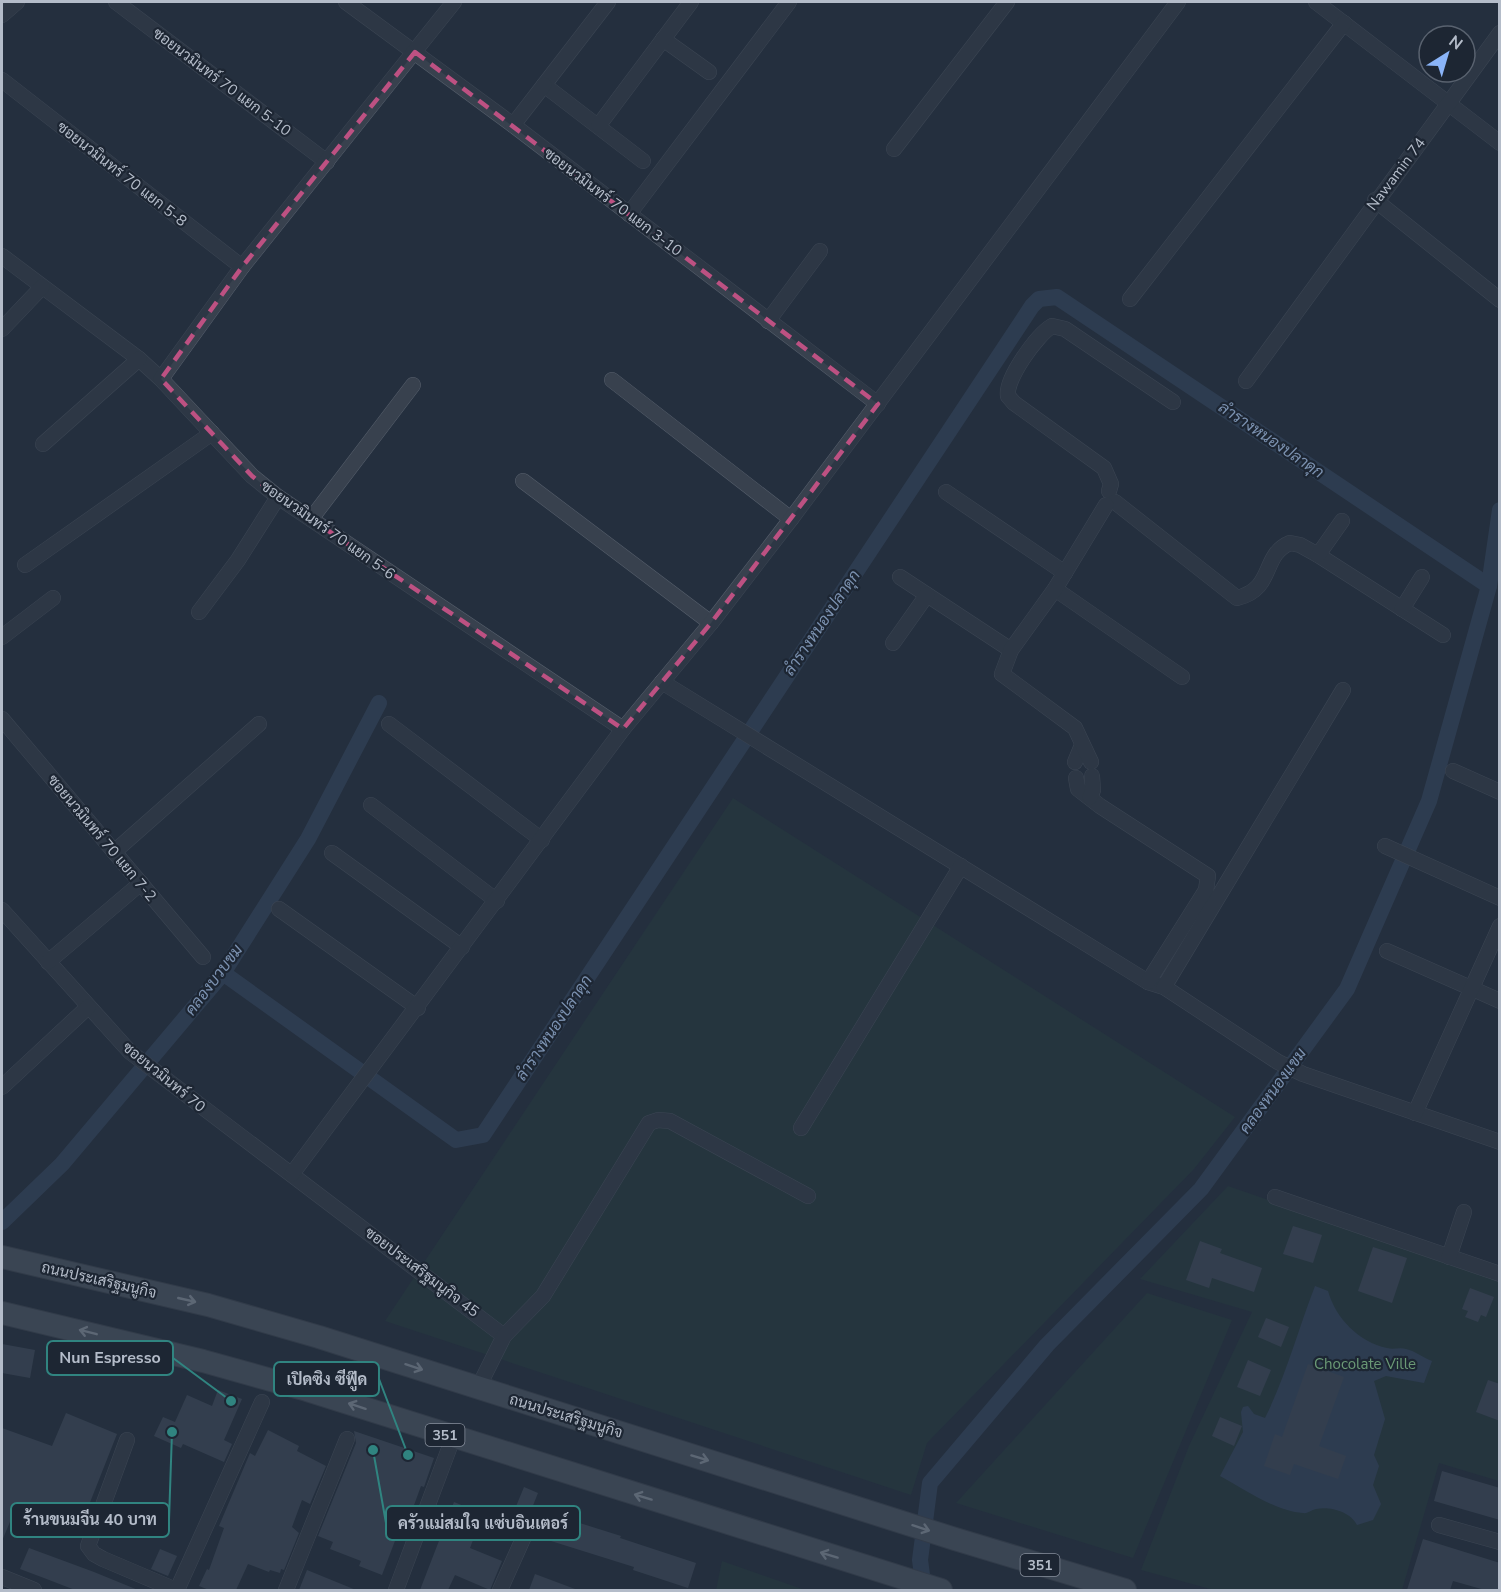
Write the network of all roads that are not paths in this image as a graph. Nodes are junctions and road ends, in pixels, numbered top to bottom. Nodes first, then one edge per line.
1 (17, 2) edge
2 (116, 2) edge
3 (346, 2) edge
4 (454, 2) edge
5 (608, 2) edge
6 (691, 2) edge
7 (789, 2) edge
8 (1007, 2) edge
9 (1178, 2) edge
10 (1316, 2) edge
11 (2, 15) edge
12 (1344, 23) junction
13 (1500, 33) edge
14 (663, 39) junction
15 (415, 52) junction
16 (709, 72) dead end
17 (2, 80) edge
18 (544, 85) junction
19 (1448, 105) junction
20 (513, 125) junction
21 (599, 125) junction
22 (1500, 143) edge
23 (894, 149) dead end
24 (643, 161) dead end
25 (327, 162) junction
26 (1375, 200) junction
27 (629, 214) junction
28 (820, 251) dead end
29 (2, 256) edge
30 (242, 267) junction
31 (42, 287) junction
32 (1130, 299) dead end
33 (1500, 300) edge
34 (768, 321) junction
35 (2, 329) edge
36 (139, 359) junction
37 (161, 379) junction
38 (612, 380) dead end
39 (1246, 381) dead end
40 (413, 385) dead end
41 (1173, 402) dead end
42 (878, 404) junction
43 (212, 433) junction
44 (43, 444) dead end
45 (523, 481) dead end
46 (945, 492) dead end
47 (278, 497) junction
48 (1110, 500) junction
49 (310, 519) junction
50 (791, 519) junction
51 (1342, 521) dead end
52 (1318, 555) junction
53 (25, 565) dead end
54 (1065, 573) junction
55 (900, 577) dead end
56 (1422, 577) dead end
57 (1055, 589) junction
58 (927, 595) junction
59 (53, 598) dead end
60 (1402, 609) junction
61 (199, 612) dead end
62 (711, 623) junction
63 (1443, 635) dead end
64 (2, 637) edge
65 (893, 643) dead end
66 (1011, 650) junction
67 (1182, 677) dead end
68 (662, 682) junction
69 (1343, 690) dead end
70 (2, 719) edge
71 (259, 724) dead end
72 (389, 724) dead end
73 (623, 729) junction
74 (1082, 745) junction
75 (1075, 762) dead end
76 (1454, 771) dead end
77 (1076, 778) dead end
78 (1500, 792) edge
79 (1090, 797) junction
80 (371, 805) dead end
81 (542, 840) junction
82 (1392, 849) dead end
83 (114, 852) junction
84 (332, 853) dead end
85 (961, 866) junction
86 (141, 883) junction
87 (1500, 898) edge
88 (497, 901) junction
89 (279, 909) dead end
90 (2, 910) edge
91 (1500, 926) edge
92 (462, 948) junction
93 (1387, 951) dead end
94 (203, 957) dead end
95 (48, 962) junction
96 (1148, 981) junction
97 (1164, 987) junction
98 (1470, 987) junction
99 (1500, 1001) edge
100 (88, 1007) junction
101 (418, 1008) junction
102 (2, 1087) edge
103 (1415, 1113) junction
104 (801, 1128) dead end
105 (1500, 1142) edge
106 (292, 1174) junction
107 (808, 1196) dead end
108 (1275, 1197) dead end
109 (1464, 1212) dead end
110 (1449, 1257) junction
111 (4, 1258) edge
112 (1500, 1274) edge
113 (2, 1313) edge
114 (504, 1336) junction
115 (478, 1388) junction
116 (262, 1402) dead end
117 (453, 1438) junction
118 (347, 1439) dead end
119 (128, 1440) dead end
120 (531, 1521) dead end
121 (1439, 1525) dead end
122 (1500, 1542) edge
123 (2, 1578) edge
124 (34, 1590) edge
125 (176, 1590) edge
126 (286, 1590) edge
127 (396, 1590) edge
128 (500, 1590) edge
129 (941, 1590) edge
130 (1125, 1590) edge

1 - 11 street
2 - 25 street, ซอยนวมินทร์ 70 แยก 5-10
3 - 15 street, ซอยนวมินทร์ 70 แยก 3-10
4 - 15 street
5 - 18 street
6 - 14 street
7 - 27 street
8 - 23 street
9 - 42 street
10 - 12 street
12 - 19 street
12 - 32 street
13 - 19 street, Nawamin 74
14 - 16 street
14 - 21 street
15 - 20 street, ซอยนวมินทร์ 70 แยก 3-10
15 - 25 street
17 - 30 street, ซอยนวมินทร์ 70 แยก 5-8
18 - 20 street
18 - 21 street
19 - 22 street
19 - 26 street, Nawamin 74
20 - 27 street, ซอยนวมินทร์ 70 แยก 3-10
21 - 24 street
25 - 30 street
26 - 33 street
26 - 39 street, Nawamin 74
27 - 34 street, ซอยนวมินทร์ 70 แยก 3-10
28 - 34 street
29 - 31 street, ซอยนวมินทร์ 70 แยก 5-6
30 - 37 street
31 - 35 street
31 - 36 street, ซอยนวมินทร์ 70 แยก 5-6
34 - 42 street, ซอยนวมินทร์ 70 แยก 3-10
36 - 37 street, ซอยนวมินทร์ 70 แยก 5-6
36 - 44 street
37 - 43 street, ซอยนวมินทร์ 70 แยก 5-6
38 - 50 street
40 - 49 street
41 - 48 street
42 - 50 street
43 - 47 street, ซอยนวมินทร์ 70 แยก 5-6
43 - 53 street
45 - 62 street
46 - 54 street
47 - 49 street, ซอยนวมินทร์ 70 แยก 5-6
47 - 61 street
48 - 52 street
48 - 54 street
49 - 73 street, ซอยนวมินทร์ 70 แยก 5-6
50 - 62 street
51 - 52 street
52 - 60 street
54 - 57 street
55 - 58 street
56 - 60 street
57 - 66 street
57 - 67 street
58 - 65 street
58 - 66 street
59 - 64 street
60 - 63 street
62 - 68 street
66 - 74 street
68 - 73 street
68 - 85 street
69 - 97 street
70 - 83 street, ซอยนวมินทร์ 70 แยก 7-2
71 - 83 street
72 - 81 street
73 - 81 street
74 - 75 street
74 - 79 street
76 - 78 street
77 - 79 street
79 - 96 street
80 - 88 street
81 - 88 street
82 - 87 street
83 - 86 street, ซอยนวมินทร์ 70 แยก 7-2
84 - 92 street
85 - 96 street
85 - 104 street
86 - 94 street, ซอยนวมินทร์ 70 แยก 7-2
86 - 95 street
88 - 92 street
89 - 101 street
90 - 95 street, ซอยนวมินทร์ 70
91 - 98 street
92 - 101 street
93 - 98 street
95 - 100 street, ซอยนวมินทร์ 70
96 - 97 street
97 - 103 street
98 - 99 street
98 - 103 street
100 - 102 street
100 - 106 street, ซอยนวมินทร์ 70
101 - 106 street
103 - 105 street
106 - 114 street, ซอยประเสริฐมนูกิจ 45
107 - 114 street
108 - 110 street
109 - 110 street
110 - 112 street
111 -> 115 main road, ถนนประเสริฐมนูกิจ / 351
117 -> 113 main road, 351
114 - 115 street
115 -> 130 main road, ถนนประเสริฐมนูกิจ / 351
116 - 125 street
117 - 127 street
129 -> 117 main road, 351
118 - 126 street
119 - 125 street
120 - 128 street
121 - 122 street
123 - 124 street

